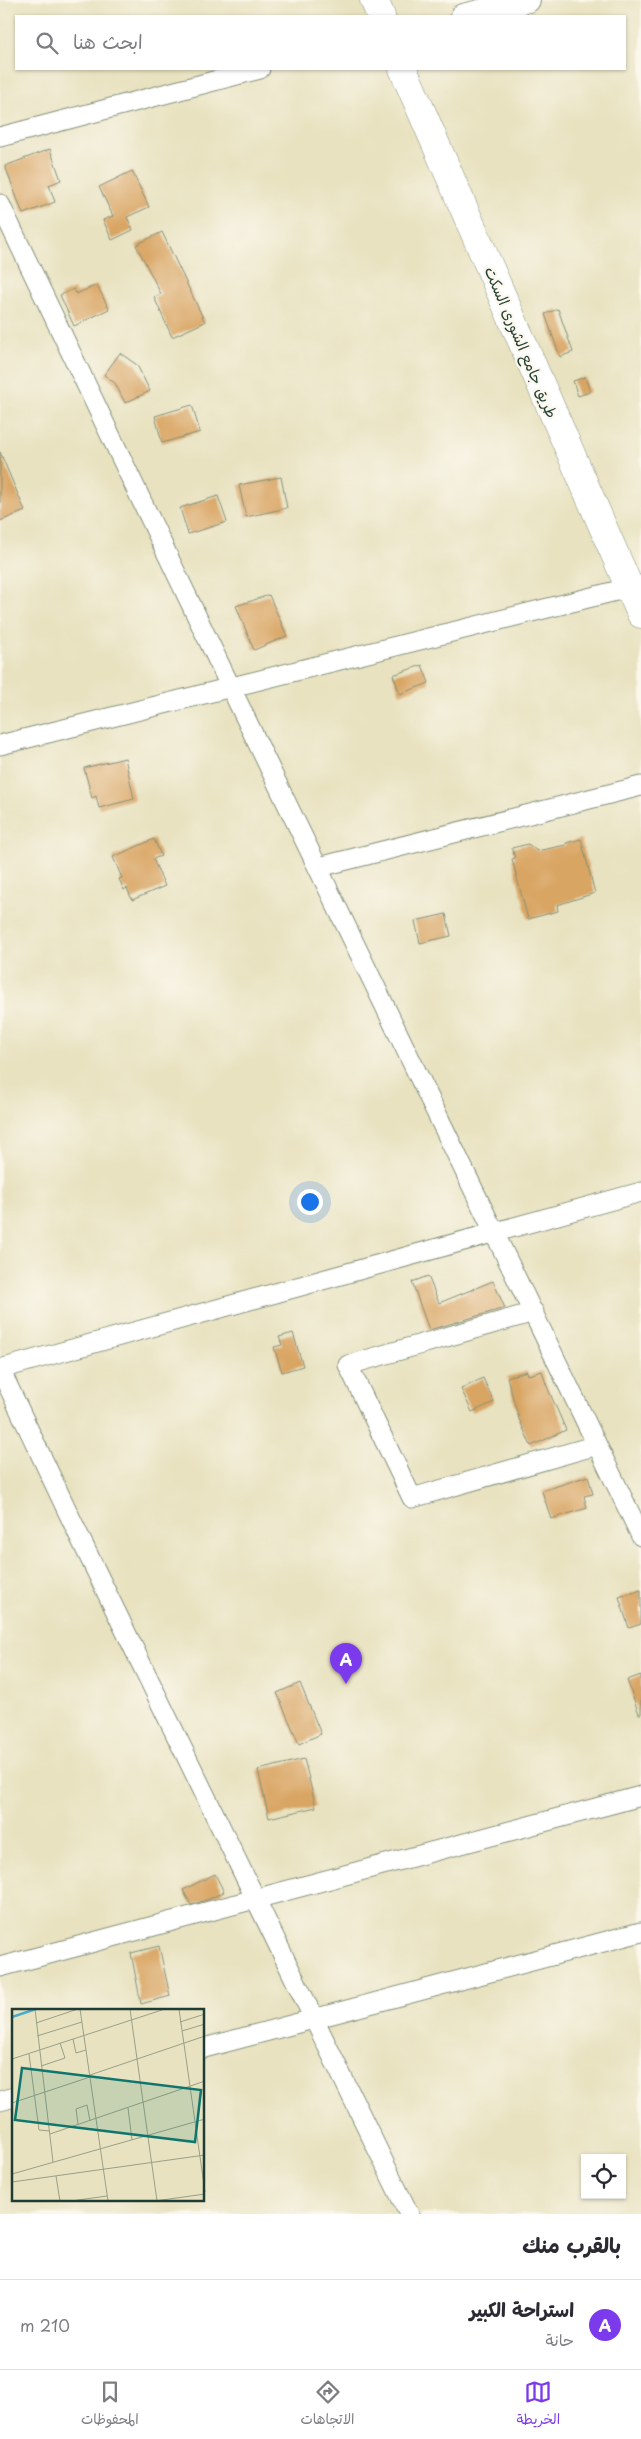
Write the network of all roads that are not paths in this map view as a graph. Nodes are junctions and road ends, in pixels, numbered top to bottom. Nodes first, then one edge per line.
1 (374, 0) edge
2 (528, 0) edge
3 (381, 15) edge
4 (467, 15) edge
5 (256, 70) edge
6 (403, 70) edge
7 (0, 137) edge
8 (0, 204) edge
9 (636, 586) edge
10 (641, 614) edge
11 (230, 686) junction
12 (0, 745) edge
13 (641, 786) edge
14 (319, 867) junction
15 (641, 1192) edge
16 (495, 1232) junction
17 (534, 1312) junction
18 (0, 1369) edge
19 (598, 1445) junction
20 (641, 1536) edge
21 (641, 1796) edge
22 (255, 1898) junction
23 (641, 1932) edge
24 (0, 1967) edge
25 (314, 2020) junction
26 (205, 2048) edge
27 (409, 2214) edge

1 - 3 main road
2 - 4 street
5 - 7 street
6 - 9 main road, طريق جامع الشورى السكت
8 - 11 street
9 - 10 main road, طريق جامع الشورى السكت
9 - 11 street
11 - 12 street
11 - 14 street
13 - 14 street
14 - 16 street
15 - 16 street
16 - 17 street
16 - 18 street
17 - 19 street
17 - 19 street
18 - 22 street
19 - 20 street
21 - 22 street
22 - 24 street
22 - 25 street
23 - 25 street
25 - 26 street
25 - 27 street

